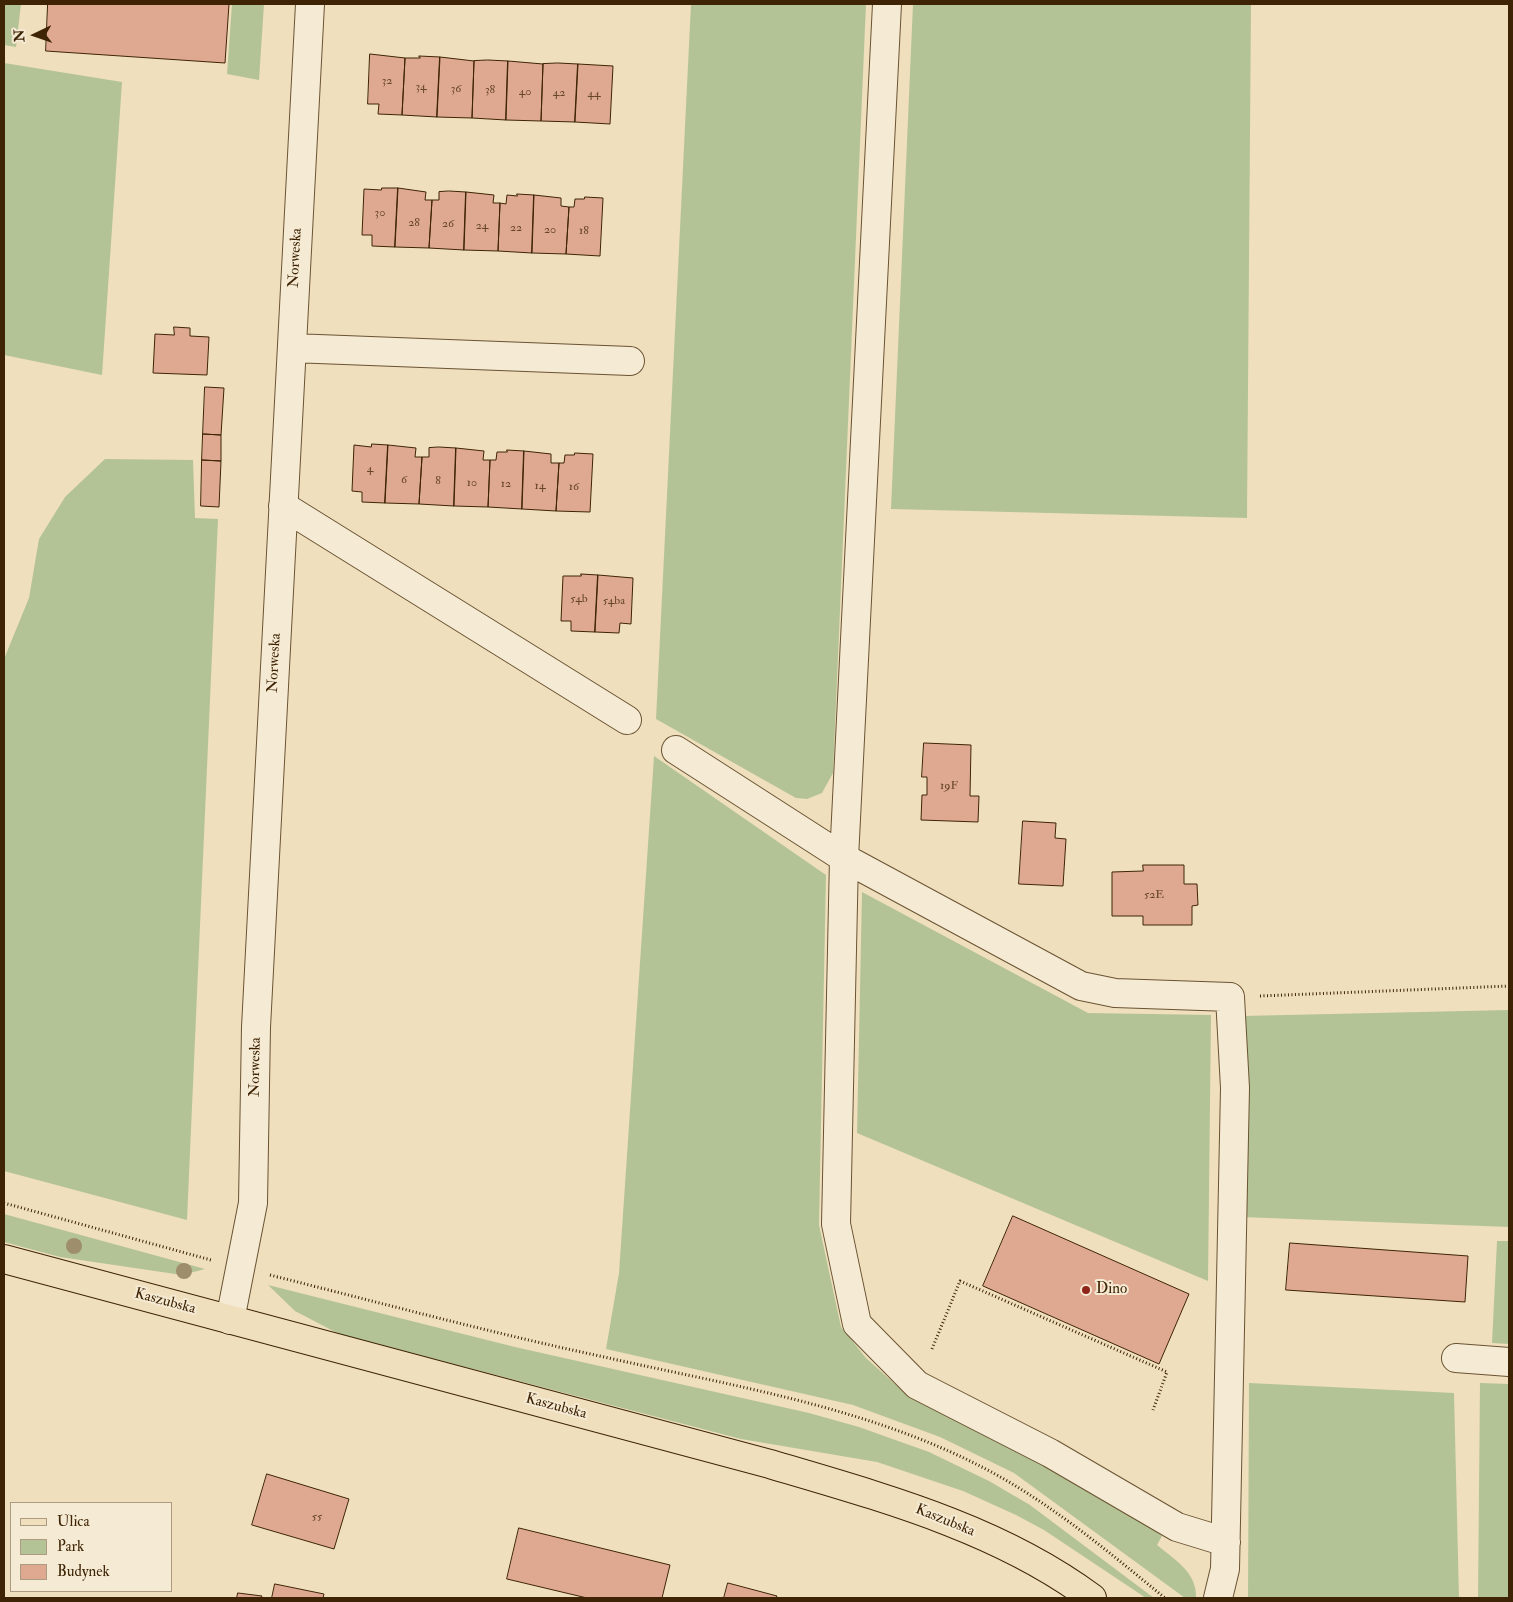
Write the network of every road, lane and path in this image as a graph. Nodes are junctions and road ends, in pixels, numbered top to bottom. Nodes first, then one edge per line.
1 (310, 4) edge
2 (887, 4) edge
3 (292, 348) junction
4 (630, 361) dead end
5 (283, 506) junction
6 (627, 720) dead end
7 (676, 750) dead end
8 (844, 858) junction
9 (1509, 986) edge
10 (1230, 997) junction
11 (4, 1203) edge
12 (4, 1259) edge
13 (241, 1268) junction
14 (230, 1320) junction
15 (932, 1349) dead end
16 (1456, 1358) dead end
17 (1509, 1362) edge
18 (1153, 1410) dead end
19 (1226, 1542) junction
20 (1092, 1598) edge
21 (1165, 1598) edge
22 (1218, 1598) edge

1 - 3 street, Norweska
2 - 8 street
3 - 4 street
3 - 5 street, Norweska
5 - 6 street
5 - 13 street, Norweska
7 - 8 street
8 - 10 street
8 - 19 street
9 - 10 path
10 - 19 street
11 - 13 path
12 - 14 main road, Kaszubska
13 - 14 street, Norweska
13 - 21 path
14 - 20 main road, Kaszubska
15 - 18 path
16 - 17 street
19 - 22 street

